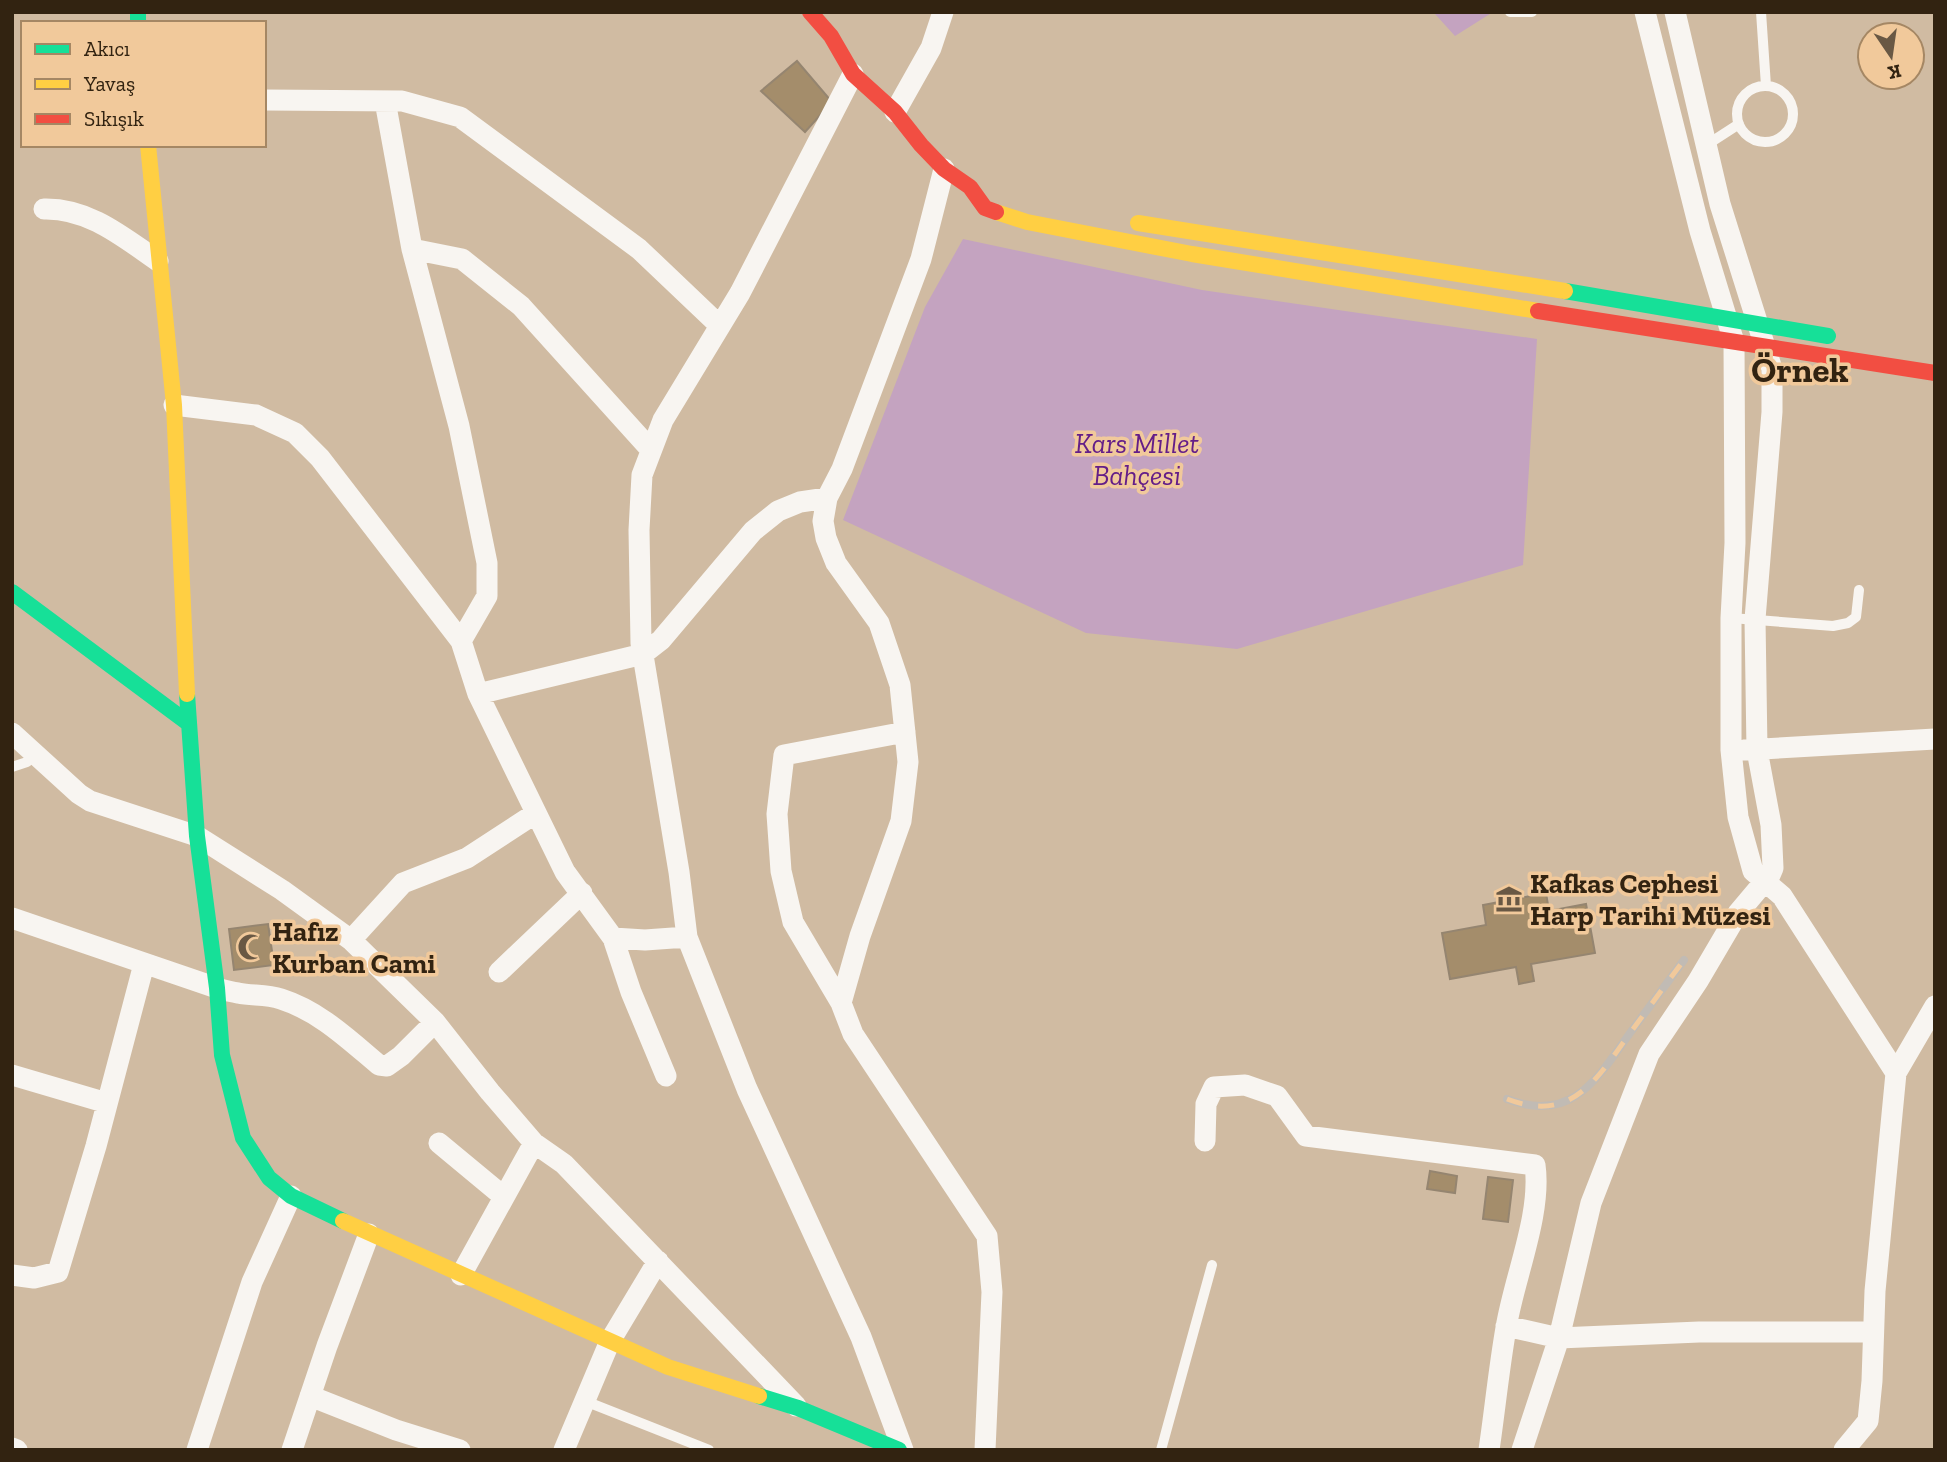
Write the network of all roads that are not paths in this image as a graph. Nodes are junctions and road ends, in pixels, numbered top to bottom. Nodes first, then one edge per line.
1 (810, 12) edge
2 (943, 12) edge
3 (1510, 12) edge
4 (1532, 12) edge
5 (1645, 12) edge
6 (1675, 12) edge
7 (1761, 12) edge
8 (853, 74) junction
9 (1766, 86) junction
10 (266, 100) edge
11 (385, 101) junction
12 (895, 112) junction
13 (1739, 124) junction
14 (1705, 146) junction
15 (148, 147) edge
16 (944, 169) junction
17 (970, 187) junction
18 (990, 191) dead end
19 (44, 209) dead end
20 (1118, 219) dead end
21 (412, 249) junction
22 (158, 261) junction
23 (1726, 317) junction
24 (1758, 323) junction
25 (720, 326) junction
26 (1840, 339) dead end
27 (1734, 342) junction
28 (1766, 347) junction
29 (1935, 373) edge
30 (174, 405) junction
31 (652, 450) junction
32 (828, 498) junction
33 (1859, 590) dead end
34 (12, 592) edge
35 (1731, 618) junction
36 (1755, 619) junction
37 (461, 641) junction
38 (643, 654) junction
39 (478, 694) junction
40 (188, 723) junction
41 (905, 732) junction
42 (12, 733) edge
43 (1935, 739) edge
44 (1731, 750) junction
45 (1757, 750) junction
46 (36, 754) junction
47 (12, 767) edge
48 (536, 813) junction
49 (197, 836) junction
50 (1764, 882) junction
51 (582, 893) junction
52 (12, 918) edge
53 (687, 937) junction
54 (613, 938) junction
55 (351, 940) junction
56 (144, 964) junction
57 (499, 972) dead end
58 (217, 988) junction
59 (841, 1003) junction
60 (1935, 1006) edge
61 (435, 1022) junction
62 (1896, 1073) junction
63 (12, 1075) edge
64 (666, 1076) dead end
65 (107, 1103) junction
66 (1205, 1141) dead end
67 (439, 1143) dead end
68 (534, 1143) junction
69 (291, 1196) junction
70 (504, 1197) junction
71 (369, 1234) junction
72 (658, 1261) junction
73 (1212, 1265) dead end
74 (12, 1275) edge
75 (461, 1275) junction
76 (1506, 1326) junction
77 (1874, 1332) junction
78 (1559, 1338) junction
79 (610, 1341) junction
80 (310, 1396) junction
81 (585, 1401) junction
82 (798, 1408) junction
83 (197, 1450) edge
84 (292, 1450) edge
85 (460, 1450) edge
86 (564, 1450) edge
87 (709, 1450) edge
88 (901, 1450) edge
89 (985, 1450) edge
90 (1161, 1450) edge
91 (1489, 1450) edge
92 (1522, 1450) edge
93 (1844, 1450) edge

1 - 8 street
2 - 12 street
3 - 4 lane
5 - 23 street
6 - 14 street
7 - 9 lane
8 - 12 street
8 - 25 street
9 - 13 lane
9 - 13 lane
10 - 11 street
11 - 21 street
11 - 25 street
12 - 16 street
13 - 14 lane
14 - 24 street
15 - 22 street
16 - 17 street
16 - 32 street
17 - 18 street
17 - 27 street
19 - 22 street
20 - 23 street
21 - 31 street
21 - 37 street
22 - 30 street
23 - 24 street
23 - 27 street
24 - 26 street
24 - 28 street
25 - 31 street
27 - 28 street
27 - 35 street
28 - 29 street
28 - 36 street
30 - 37 street
30 - 40 street
31 - 38 street
32 - 38 street
32 - 41 street
33 - 36 lane
34 - 40 street
35 - 36 lane
35 - 44 street
36 - 45 street
37 - 39 street
38 - 39 street
38 - 53 street
39 - 48 street
40 - 49 street
41 - 59 street
41 - 59 street
42 - 46 street
43 - 45 street
44 - 45 street
44 - 50 street
45 - 50 street
46 - 47 lane
46 - 49 street
48 - 51 street
48 - 55 street
49 - 55 street
49 - 58 street
50 - 62 street
50 - 78 street
51 - 54 street
51 - 57 street
52 - 56 street
53 - 54 street
53 - 88 street
54 - 64 street
55 - 61 street
56 - 58 street
56 - 65 street
58 - 61 street
58 - 69 street
59 - 89 street
60 - 62 street
61 - 68 street
62 - 77 street
63 - 65 street
65 - 74 street
66 - 76 street
67 - 70 street
68 - 70 street
68 - 72 street
69 - 71 street
69 - 83 street
70 - 75 street
71 - 75 street
71 - 80 street
72 - 79 street
72 - 82 street
73 - 90 lane
75 - 79 street
76 - 78 street
76 - 91 street
77 - 78 street
77 - 93 street
78 - 92 street
79 - 81 street
79 - 82 street
80 - 84 street
80 - 85 street
81 - 86 street
81 - 87 lane
82 - 88 street

